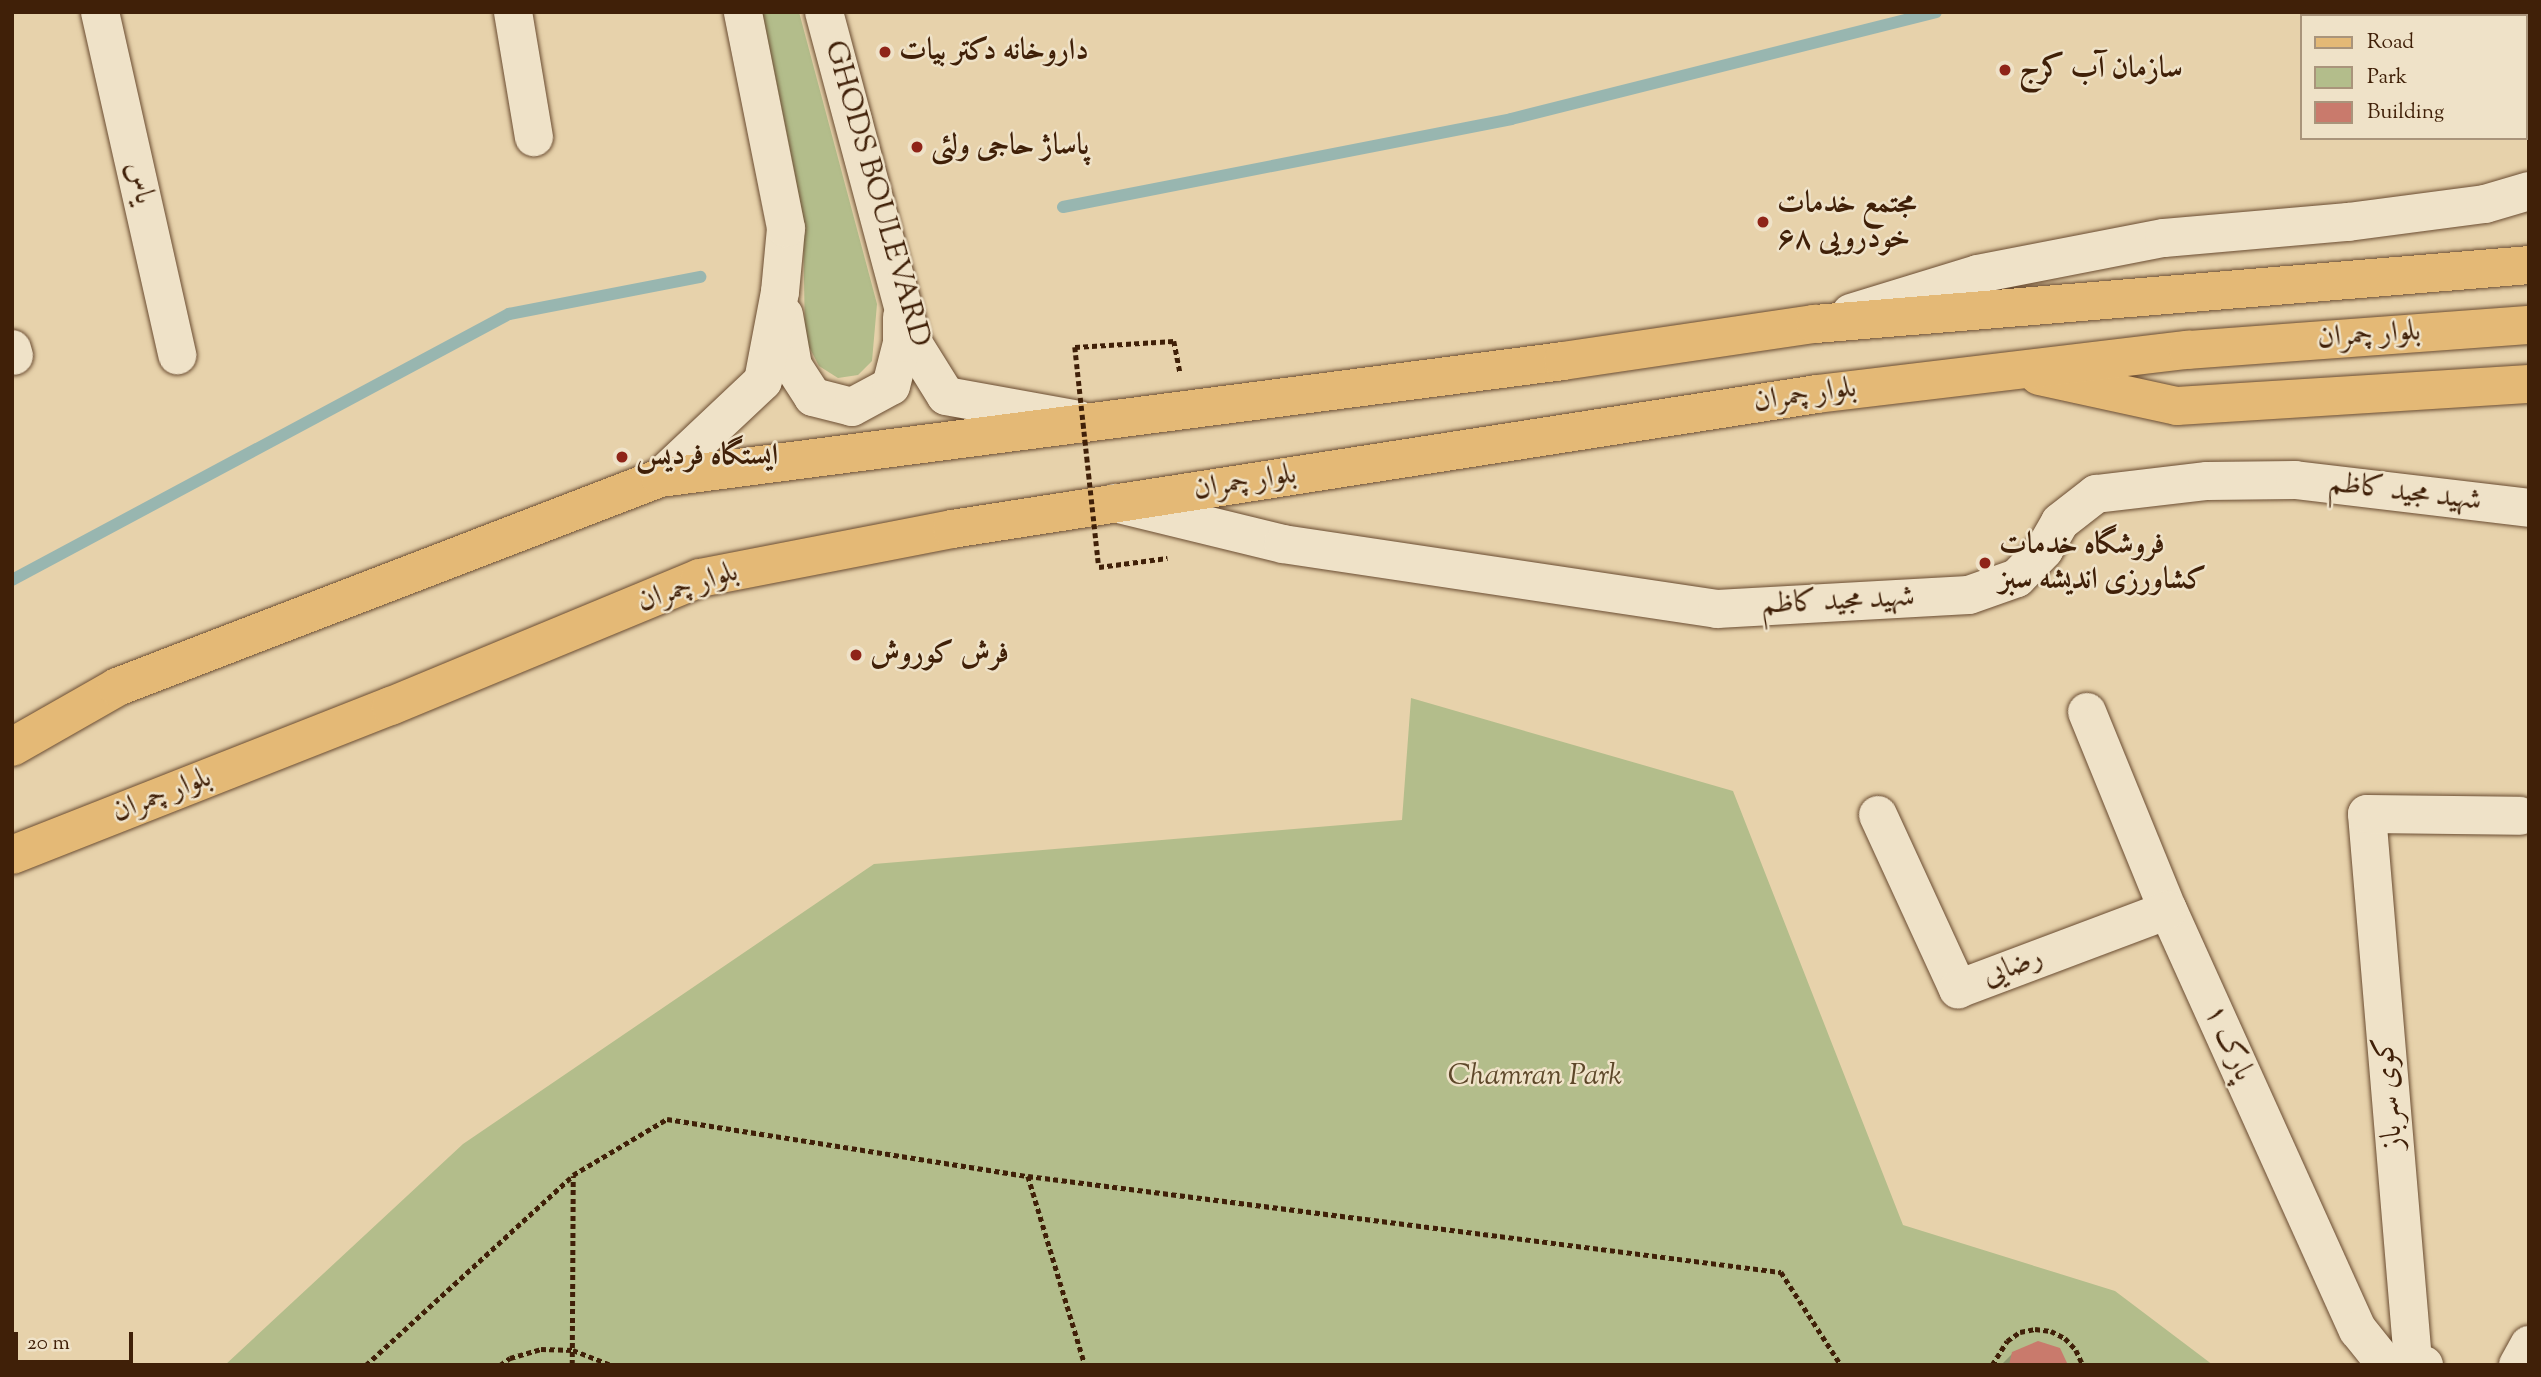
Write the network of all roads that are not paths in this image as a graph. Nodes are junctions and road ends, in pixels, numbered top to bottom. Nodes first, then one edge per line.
1 (100, 12) edge
2 (513, 12) edge
3 (743, 12) edge
4 (824, 12) edge
5 (534, 136) dead end
6 (2529, 191) edge
7 (2529, 265) edge
8 (780, 292) junction
9 (901, 298) junction
10 (1815, 324) junction
11 (2529, 325) edge
12 (177, 355) dead end
13 (2010, 369) junction
14 (2529, 384) edge
15 (1086, 421) junction
16 (660, 478) junction
17 (1115, 503) junction
18 (2529, 508) edge
19 (2087, 712) dead end
20 (12, 747) edge
21 (1878, 814) dead end
22 (2520, 816) dead end
23 (12, 855) edge
24 (2168, 910) junction
25 (2529, 1345) edge
26 (2405, 1364) edge
27 (2518, 1365) edge

1 - 12 street, یاس
2 - 5 street
3 - 8 street
4 - 9 street, GHODS BOULEVARD
6 - 10 street
7 - 10 main road, بلوار چمران
8 - 9 street
8 - 16 street
9 - 15 street, GHODS BOULEVARD
10 - 15 main road, بلوار چمران
11 - 13 main road, بلوار چمران
13 - 14 main road
13 - 17 main road, بلوار چمران
15 - 16 main road, بلوار چمران
16 - 20 main road, بلوار چمران
17 - 18 street, شهید مجید کاظم
17 - 23 main road, بلوار چمران
19 - 24 street, پارک ۱
21 - 24 street, رضایی
22 - 26 street, کوی سرباز
24 - 26 street, پارک ۱
25 - 27 street

